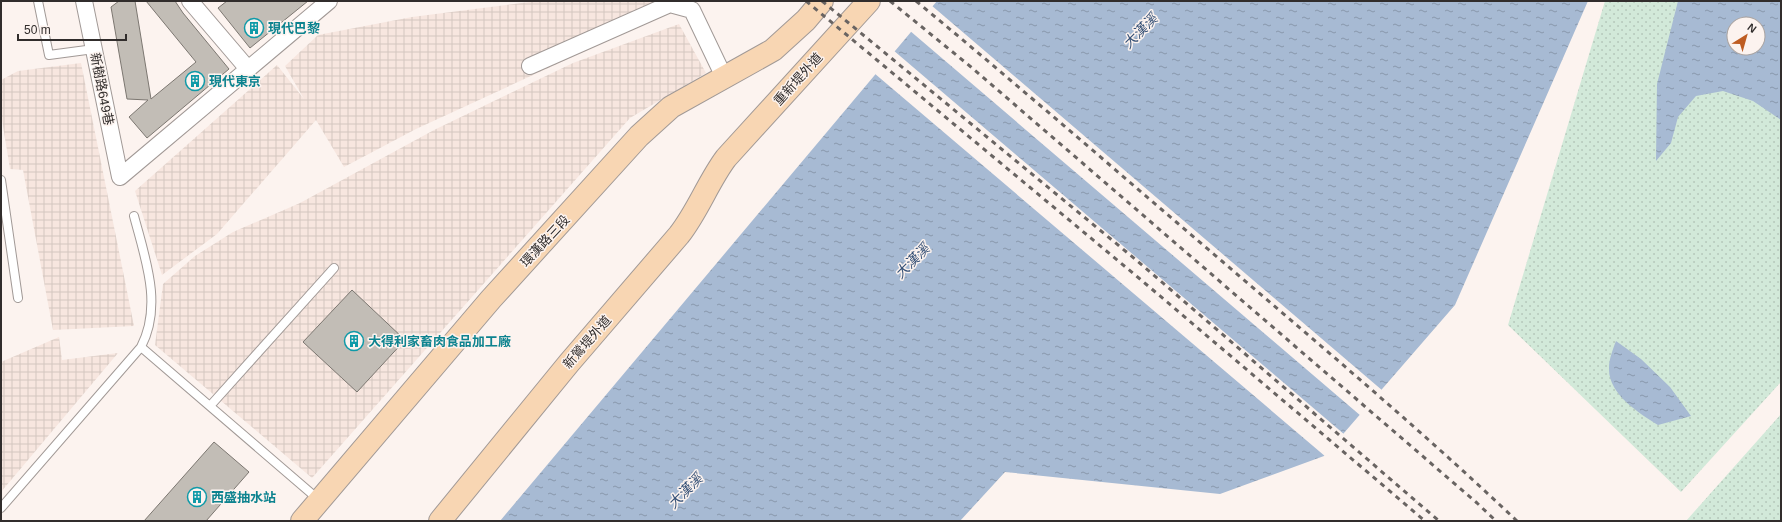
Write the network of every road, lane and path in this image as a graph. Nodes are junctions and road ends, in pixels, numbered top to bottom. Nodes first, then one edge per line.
1 (38, 1) edge
2 (84, 1) edge
3 (190, 1) edge
4 (329, 1) edge
5 (822, 1) edge
6 (869, 1) edge
7 (94, 49) junction
8 (530, 66) dead end
9 (248, 69) junction
10 (724, 77) junction
11 (726, 158) joint
12 (1, 180) edge
13 (134, 216) dead end
14 (334, 268) dead end
15 (18, 298) dead end
16 (142, 347) junction
17 (210, 406) junction
18 (320, 500) junction
19 (1, 508) edge
20 (302, 521) edge
21 (440, 521) edge

1 - 7 lane
2 - 7 street, 新樹路649巷
3 - 9 street
4 - 9 street
5 - 10 street, 環漢路三段
6 - 11 street, 重新堤外道
7 - 9 street, 新樹路649巷
8 - 10 street
10 - 18 street, 環漢路三段
11 - 21 street, 新鶯堤外道
12 - 15 lane
13 - 16 lane
14 - 17 lane
16 - 17 lane
16 - 19 lane
17 - 18 lane
18 - 20 street, 環漢路三段

